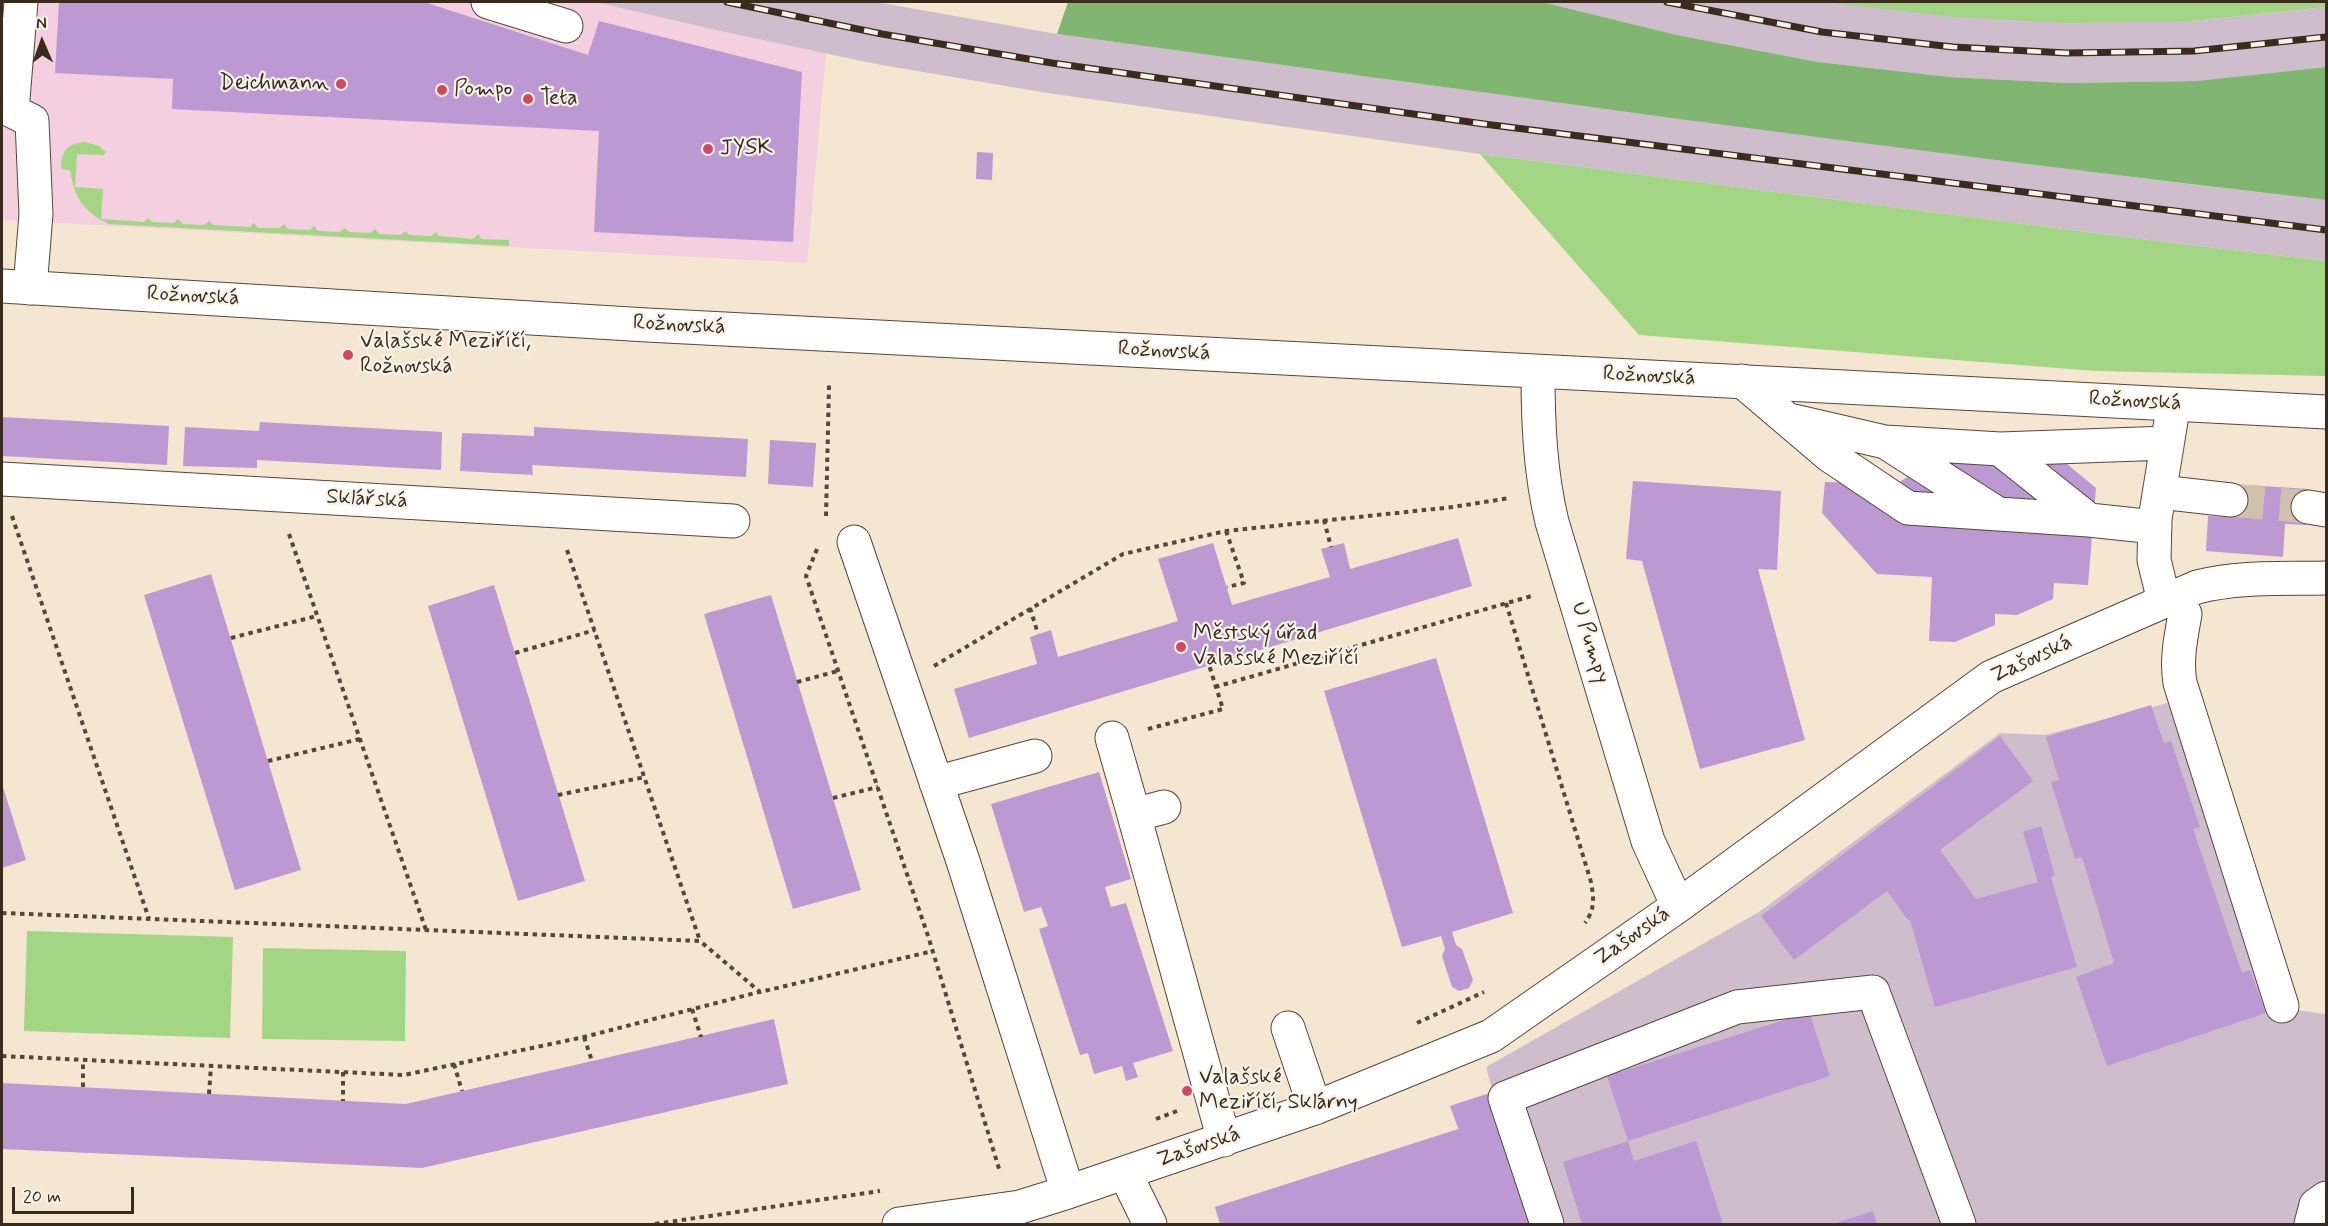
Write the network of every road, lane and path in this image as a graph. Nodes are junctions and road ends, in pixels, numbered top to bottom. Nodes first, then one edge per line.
1 (21, 2) edge
2 (488, 2) edge
3 (566, 26) dead end
4 (7, 108) edge
5 (16, 287) edge
6 (1538, 372) junction
7 (1742, 381) junction
8 (829, 385) dead end
9 (2173, 404) junction
10 (2326, 412) edge
11 (1789, 420) junction
12 (1885, 442) junction
13 (2167, 443) junction
14 (2000, 449) junction
15 (2160, 492) junction
16 (5, 493) edge
17 (275, 495) junction
18 (1511, 498) dead end
19 (2231, 500) tunnel mouth
20 (554, 511) junction
21 (2000, 515) junction
22 (1324, 520) junction
23 (2089, 520) junction
24 (733, 521) dead end
25 (2155, 527) junction
26 (1226, 531) junction
27 (840, 534) joint
28 (818, 546) dead end
29 (1331, 547) dead end
30 (2326, 578) edge
31 (1227, 587) dead end
32 (1536, 595) dead end
33 (1506, 603) junction
34 (1030, 608) junction
35 (2174, 608) junction
36 (317, 616) junction
37 (595, 630) junction
38 (1038, 634) dead end
39 (231, 638) dead end
40 (515, 653) dead end
41 (1209, 666) dead end
42 (838, 671) junction
43 (797, 682) dead end
44 (903, 685) junction
45 (1215, 687) junction
46 (1112, 738) joint
47 (360, 739) junction
48 (1035, 756) dead end
49 (268, 761) dead end
50 (645, 777) junction
51 (936, 783) junction
52 (878, 787) junction
53 (558, 795) dead end
54 (833, 798) dead end
55 (1578, 836) dead end
56 (1678, 906) junction
57 (2, 913) edge
58 (149, 919) junction
59 (426, 930) junction
60 (700, 941) junction
61 (933, 951) junction
62 (760, 992) junction
63 (2282, 1006) dead end
64 (692, 1009) junction
65 (1288, 1028) dead end
66 (584, 1037) junction
67 (702, 1037) dead end
68 (2, 1056) edge
69 (84, 1060) junction
70 (592, 1062) dead end
71 (454, 1064) junction
72 (211, 1066) junction
73 (343, 1072) junction
74 (83, 1087) dead end
75 (462, 1091) dead end
76 (209, 1094) dead end
77 (344, 1101) dead end
78 (1315, 1108) junction
79 (1224, 1140) junction
80 (1125, 1173) junction
81 (1068, 1192) junction
82 (2326, 1198) edge
83 (1020, 1207) junction
84 (899, 1224) edge
85 (1150, 1224) edge
86 (1547, 1224) edge
87 (1959, 1224) edge
88 (2311, 1224) edge

1 - 4 street
2 - 3 street
4 - 5 street
5 - 6 street, Rožnovská
6 - 7 street, Rožnovská
6 - 56 street, U Pumpy
7 - 9 street, Rožnovská
7 - 11 street
8 - 27 path
9 - 10 street, Rožnovská
9 - 13 street
11 - 12 street
11 - 21 street
12 - 14 street
12 - 21 street
13 - 14 street
13 - 15 street
14 - 23 street
15 - 19 street
15 - 25 street
16 - 17 street, Sklářská
16 - 58 path
17 - 20 street, Sklářská
17 - 36 path
18 - 22 path
20 - 24 street, Sklářská
20 - 37 path
21 - 23 street
22 - 26 path
22 - 29 path
23 - 25 street
25 - 35 street
26 - 31 path
26 - 34 path
27 - 44 street
28 - 42 path
30 - 35 street, Zašovská
32 - 33 path
33 - 45 path
33 - 55 path
34 - 38 path
34 - 44 path
35 - 56 street, Zašovská
35 - 63 street
36 - 39 path
36 - 47 path
37 - 40 path
37 - 50 path
41 - 45 path
42 - 43 path
42 - 52 path
44 - 51 street
45 - 46 path
46 - 79 street
47 - 49 path
47 - 59 path
48 - 51 street
50 - 53 path
50 - 60 path
51 - 81 street
52 - 54 path
52 - 61 path
56 - 78 street, Zašovská
57 - 58 path
58 - 59 path
59 - 60 path
60 - 62 path
61 - 62 path
61 - 83 path
62 - 64 path
64 - 66 path
64 - 67 path
65 - 78 street
66 - 70 path
66 - 71 path
68 - 69 path
69 - 72 path
69 - 74 path
71 - 73 path
71 - 75 path
72 - 73 path
72 - 76 path
73 - 77 path
78 - 79 street, Zašovská
79 - 80 street, Zašovská
80 - 81 street, Zašovská
80 - 85 street
81 - 83 street, Zašovská
82 - 88 street
83 - 84 street, Zašovská
86 - 87 street

